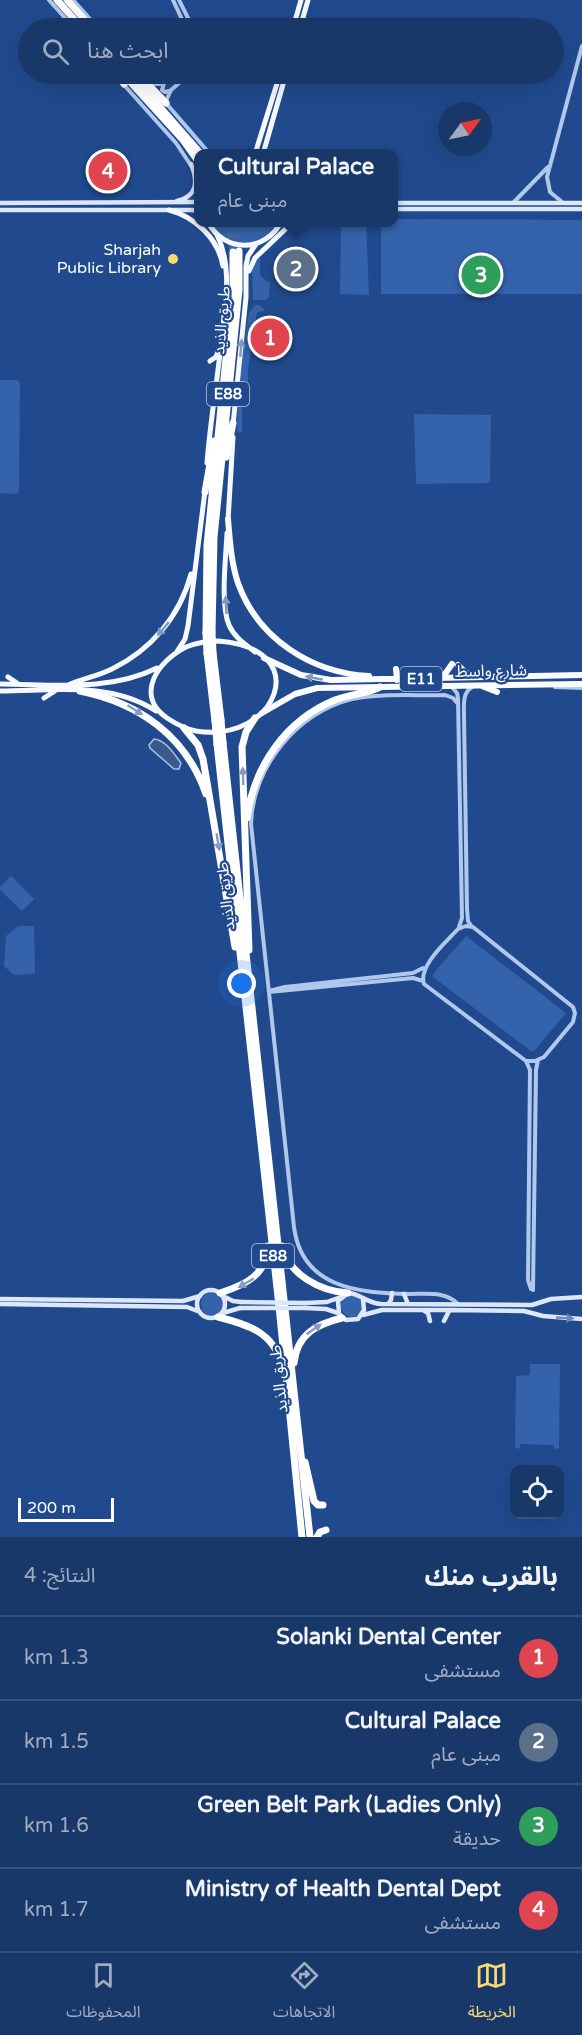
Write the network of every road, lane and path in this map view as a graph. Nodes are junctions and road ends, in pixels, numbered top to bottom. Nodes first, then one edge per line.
1 (49, 0) edge
2 (57, 0) edge
3 (67, 0) edge
4 (73, 0) edge
5 (173, 0) edge
6 (179, 0) edge
7 (301, 0) edge
8 (308, 0) edge
9 (65, 18) edge
10 (73, 18) edge
11 (84, 18) edge
12 (86, 18) edge
13 (181, 18) edge
14 (188, 18) edge
15 (296, 18) edge
16 (303, 18) edge
17 (582, 46) edge
18 (124, 84) edge
19 (132, 84) edge
20 (139, 84) edge
21 (149, 84) edge
22 (152, 84) joint
23 (160, 84) edge
24 (163, 84) edge
25 (178, 84) edge
26 (277, 84) edge
27 (283, 84) edge
28 (171, 90) junction
29 (166, 104) junction
30 (197, 149) edge
31 (206, 149) edge
32 (256, 149) edge
33 (264, 149) edge
34 (194, 160) edge
35 (194, 161) edge
36 (550, 164) junction
37 (194, 190) edge
38 (194, 202) edge
39 (0, 203) edge
40 (96, 203) junction
41 (168, 203) junction
42 (398, 203) edge
43 (431, 203) junction
44 (512, 203) junction
45 (582, 203) edge
46 (566, 204) junction
47 (582, 208) edge
48 (398, 209) edge
49 (415, 209) junction
50 (519, 209) junction
51 (0, 210) edge
52 (84, 210) junction
53 (169, 210) junction
54 (194, 211) edge
55 (513, 216) dead end
56 (194, 221) edge
57 (199, 227) edge
58 (211, 227) edge
59 (277, 227) edge
60 (288, 227) edge
61 (217, 235) junction
62 (256, 244) junction
63 (247, 279) junction
64 (226, 289) junction
65 (221, 345) junction
66 (210, 361) dead end
67 (223, 391) junction
68 (204, 415) dead end
69 (212, 421) junction
70 (234, 423) junction
71 (233, 432) junction
72 (241, 437) dead end
73 (205, 492) junction
74 (218, 501) junction
75 (228, 519) junction
76 (196, 558) junction
77 (209, 633) junction
78 (255, 652) junction
79 (176, 653) junction
80 (264, 658) junction
81 (161, 666) junction
82 (396, 669) dead end
83 (582, 675) edge
84 (8, 677) dead end
85 (434, 679) junction
86 (387, 680) junction
87 (397, 680) junction
88 (480, 681) junction
89 (0, 684) edge
90 (18, 684) junction
91 (68, 685) junction
92 (450, 686) junction
93 (582, 686) edge
94 (380, 687) junction
95 (403, 687) junction
96 (0, 691) edge
97 (57, 691) junction
98 (80, 691) junction
99 (497, 692) dead end
100 (403, 696) junction
101 (44, 698) dead end
102 (458, 705) junction
103 (464, 711) junction
104 (262, 713) junction
105 (162, 714) junction
106 (255, 718) junction
107 (184, 728) junction
108 (220, 744) junction
109 (214, 820) junction
110 (244, 835) junction
111 (461, 897) junction
112 (467, 909) junction
113 (473, 927) junction
114 (458, 929) junction
115 (424, 968) junction
116 (243, 975) junction
117 (404, 976) junction
118 (423, 981) junction
119 (268, 982) junction
120 (249, 985) junction
121 (285, 990) junction
122 (269, 992) junction
123 (270, 1001) junction
124 (573, 1007) junction
125 (581, 1009) edge
126 (580, 1017) dead end
127 (574, 1020) junction
128 (538, 1060) junction
129 (526, 1061) junction
130 (530, 1080) junction
131 (536, 1081) junction
132 (274, 1211) junction
133 (268, 1222) junction
134 (392, 1293) junction
135 (404, 1293) junction
136 (222, 1295) junction
137 (344, 1295) junction
138 (200, 1296) junction
139 (582, 1297) edge
140 (0, 1299) edge
141 (363, 1299) junction
142 (96, 1300) junction
143 (0, 1304) edge
144 (388, 1304) junction
145 (408, 1304) junction
146 (306, 1305) junction
147 (458, 1305) junction
148 (532, 1305) junction
149 (90, 1306) junction
150 (423, 1310) junction
151 (450, 1310) junction
152 (200, 1312) junction
153 (528, 1312) junction
154 (220, 1315) junction
155 (341, 1316) junction
156 (361, 1316) junction
157 (582, 1319) edge
158 (430, 1321) dead end
159 (444, 1322) dead end
160 (296, 1444) junction
161 (301, 1453) junction
162 (323, 1505) dead end
163 (326, 1530) dead end
164 (302, 1537) edge
165 (310, 1537) edge
166 (317, 1537) edge

1 - 9 street
2 - 10 highway
3 - 11 highway
4 - 12 street
5 - 13 street
6 - 14 street
7 - 15 main road
8 - 16 main road
17 - 36 street
18 - 35 street
19 - 34 highway
20 - 30 highway
21 - 29 highway
22 - 23 street
22 - 29 street
24 - 28 street
25 - 28 street
26 - 32 main road
27 - 33 main road
28 - 29 street
29 - 31 street
36 - 44 street
36 - 46 street
37 - 41 main road
38 - 41 main road
39 - 40 main road
40 - 41 main road
40 - 52 main road
42 - 43 main road
43 - 44 main road
43 - 49 main road
44 - 46 main road
45 - 46 main road
47 - 50 main road
48 - 49 main road
49 - 50 main road
50 - 55 main road
51 - 52 main road
52 - 53 main road
53 - 54 main road
53 - 56 main road
57 - 64 main road
58 - 61 main road
59 - 62 main road
60 - 63 main road
61 - 62 main road
61 - 64 main road
62 - 63 main road
70 -> 63 main road
64 - 65 main road
65 - 66 main road
65 - 69 main road
67 - 73 highway
67 - 74 highway, طريق الذيد / E88
67 - 77 highway, طريق الذيد / E88
68 - 69 main road
69 - 73 main road
70 - 71 main road
70 - 74 highway
71 - 72 main road
71 - 75 main road
73 - 76 main road
74 - 77 highway, طريق الذيد / E88
78 -> 75 main road
75 - 86 highway
76 - 79 main road
76 -> 91 main road
77 - 108 highway, طريق الذيد / E88, bridge
78 - 79 main road
78 - 80 main road
79 - 81 main road
86 -> 80 highway, شارع واسط / E11
80 - 104 main road
81 - 91 main road
81 - 105 main road
82 - 87 highway
83 - 88 highway, شارع واسط / E11
84 - 90 main road
85 - 87 highway, شارع واسط / E11
85 - 88 highway, شارع واسط / E11
85 - 88 highway
86 - 87 highway, شارع واسط / E11
88 - 92 highway, شارع واسط / E11
88 - 93 highway, شارع واسط / E11
88 - 99 highway
88 - 103 street
89 - 90 main road
90 - 91 main road
92 - 95 highway, شارع واسط / E11
92 - 102 street
94 - 95 highway, شارع واسط / E11
94 - 104 highway, شارع واسط / E11
94 - 110 highway
95 - 100 highway
96 - 97 main road
97 - 98 main road
97 - 101 main road
98 - 105 main road
98 -> 109 highway
100 - 102 street
100 - 119 street
102 - 103 street
102 - 111 street
103 - 112 street
104 - 106 main road
105 - 107 main road
106 - 107 main road
110 -> 106 highway
107 - 109 highway
108 - 116 highway, طريق الذيد / E88
108 - 120 highway, طريق الذيد / E88
109 -> 116 highway
110 - 120 highway
111 - 112 street
111 - 114 street
112 - 113 street
113 - 114 street
113 - 124 street
114 - 115 street
115 - 117 street
115 - 118 street
116 - 133 highway, طريق الذيد / E88
117 - 118 street
117 - 121 street
118 - 129 street
119 - 121 street
119 - 122 street
120 - 132 highway, طريق الذيد / E88
121 - 122 street
121 - 123 street
122 - 123 street
123 - 134 street
124 - 125 street
124 - 127 street
126 - 127 street
127 - 128 street
128 - 129 street
128 - 131 street
129 - 130 street
130 - 131 street
130 - 131 street
132 - 137 highway
132 - 160 highway, طريق الذيد / E88
133 -> 136 highway
133 - 160 highway, طريق الذيد / E88
134 - 135 street
134 - 144 main road
135 - 145 main road
135 - 147 street
136 - 138 main road
136 - 146 main road, bridge
136 - 154 main road
137 - 141 main road
137 - 146 main road
137 - 155 main road
138 - 142 main road
138 - 152 main road
139 - 148 main road
140 - 142 main road
141 - 144 main road
141 - 156 main road
142 - 149 main road
143 - 149 main road
144 - 145 main road
145 - 147 main road
146 - 154 main road, bridge
146 - 155 main road
147 - 148 main road
148 - 153 main road
149 - 152 main road
150 - 151 main road
150 - 156 main road
150 - 158 main road
151 - 153 main road
151 - 159 main road
152 - 154 main road
153 -> 157 main road
154 - 160 highway
155 - 156 main road
160 -> 155 highway
160 - 161 highway, طريق الذيد / E88
160 - 164 highway, طريق الذيد / E88
161 - 162 highway
161 - 165 highway, طريق الذيد / E88
163 - 166 highway

